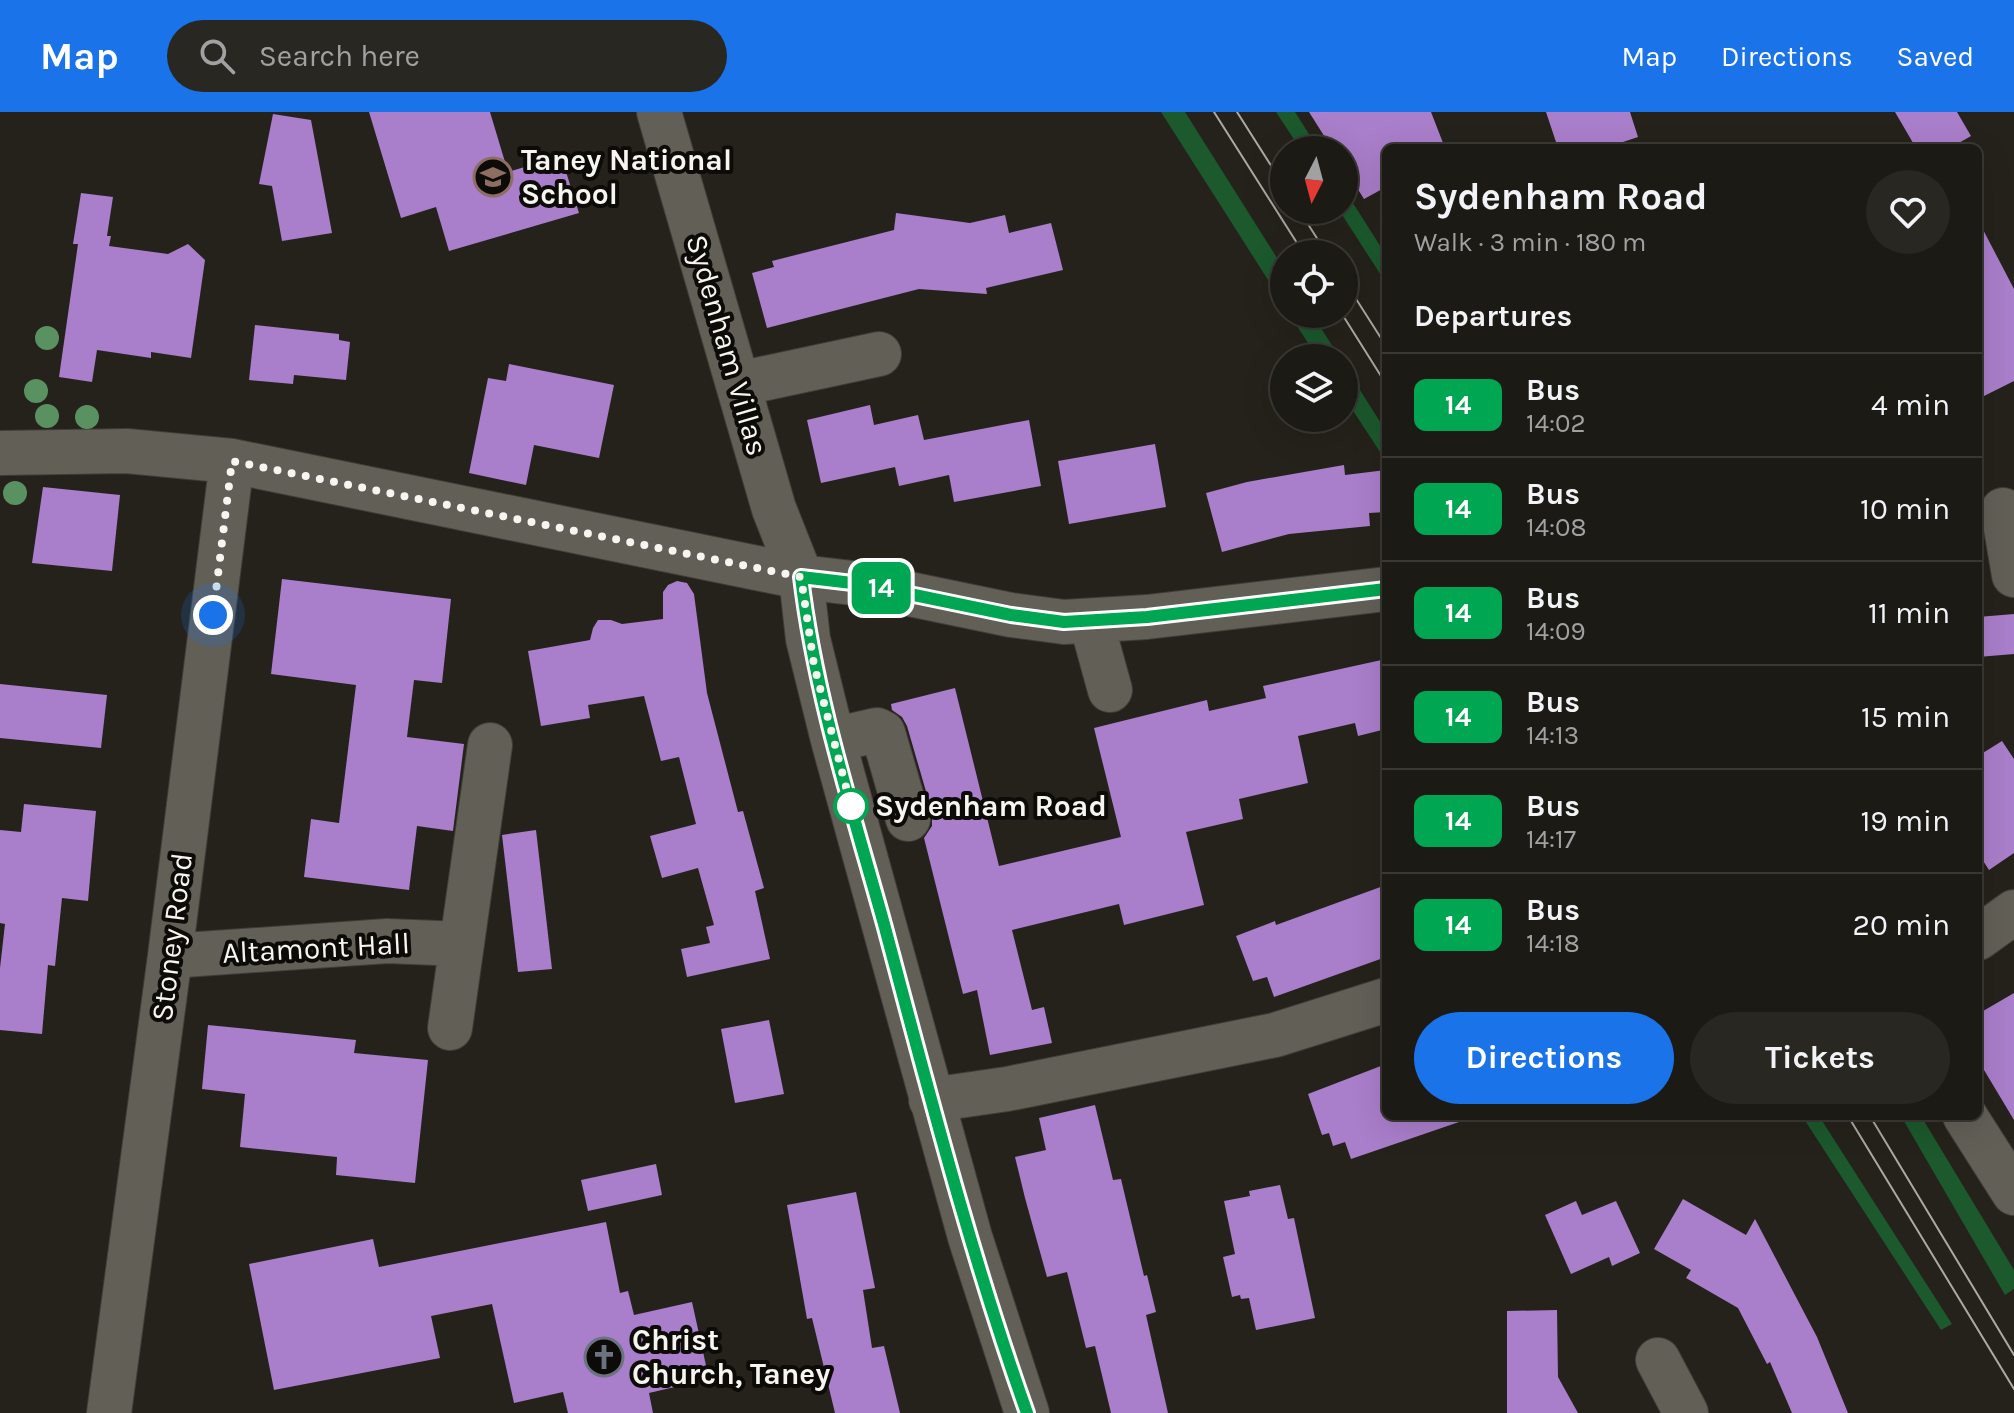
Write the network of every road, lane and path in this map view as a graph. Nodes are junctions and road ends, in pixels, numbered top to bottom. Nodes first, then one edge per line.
1 (659, 112) edge
2 (879, 354) dead end
3 (738, 384) junction
4 (0, 453) edge
5 (232, 461) junction
6 (1998, 511) edge
7 (801, 577) junction
8 (1999, 581) edge
9 (1382, 589) edge
10 (1091, 621) junction
11 (1110, 690) dead end
12 (833, 740) junction
13 (490, 745) dead end
14 (908, 819) dead end
15 (2014, 912) edge
16 (1982, 935) edge
17 (462, 944) junction
18 (170, 956) junction
19 (1382, 1001) edge
20 (450, 1028) dead end
21 (931, 1100) junction
22 (1968, 1120) edge
23 (2014, 1193) edge
24 (1658, 1360) dead end
25 (109, 1413) edge
26 (1027, 1413) edge
27 (1686, 1413) edge

1 - 3 street, Sydenham Villas
2 - 3 street
3 - 7 street, Sydenham Villas
4 - 5 street
5 - 7 street
5 - 18 street, Stoney Road
6 - 8 street
7 - 10 street
7 - 12 street
9 - 10 street
10 - 11 street
12 - 14 street
12 - 21 street
13 - 17 street
15 - 16 street
17 - 18 street, Altamont Hall
17 - 20 street
18 - 25 street, Stoney Road
19 - 21 street
21 - 26 street
22 - 23 street
24 - 27 street

